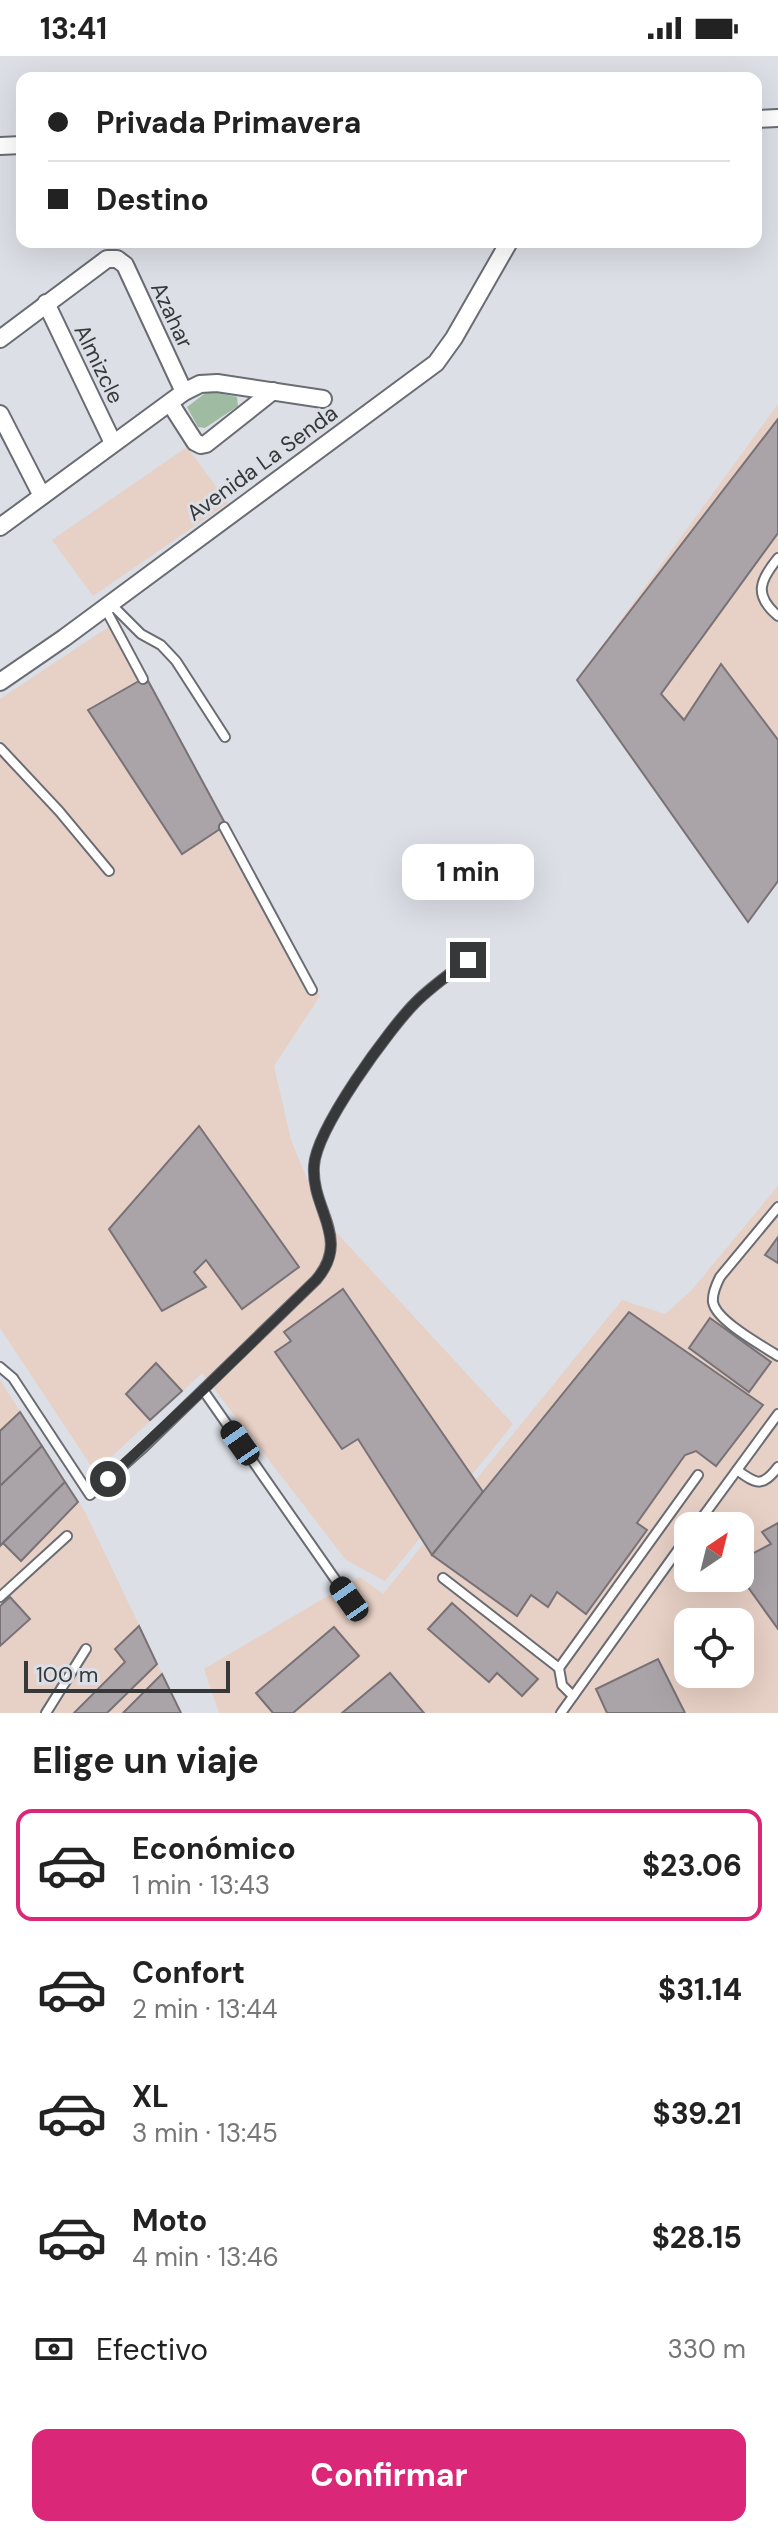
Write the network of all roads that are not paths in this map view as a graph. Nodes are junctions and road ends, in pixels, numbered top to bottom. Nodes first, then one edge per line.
1 (506, 248) edge
2 (46, 303) junction
3 (0, 339) edge
4 (273, 391) junction
5 (184, 392) junction
6 (323, 399) dead end
7 (170, 403) junction
8 (0, 414) edge
9 (113, 443) junction
10 (42, 496) junction
11 (0, 527) edge
12 (778, 558) edge
13 (108, 605) junction
14 (778, 616) edge
15 (143, 679) dead end
16 (0, 682) edge
17 (225, 737) dead end
18 (0, 748) edge
19 (224, 827) dead end
20 (109, 871) dead end
21 (468, 960) dead end
22 (312, 990) dead end
23 (778, 1207) edge
24 (778, 1356) edge
25 (0, 1367) edge
26 (203, 1390) junction
27 (778, 1414) edge
28 (778, 1467) edge
29 (737, 1470) junction
30 (698, 1475) dead end
31 (706, 1512) edge
32 (67, 1536) dead end
33 (674, 1555) edge
34 (443, 1578) dead end
35 (0, 1597) edge
36 (349, 1599) dead end
37 (86, 1649) dead end
38 (559, 1668) junction
39 (573, 1696) junction
40 (46, 1713) edge
41 (561, 1713) edge

1 - 13 street, Avenida La Senda
2 - 3 street
2 - 5 street, Azahar
2 - 9 street, Almizcle
4 - 5 street
4 - 6 street
4 - 7 street
5 - 7 street
7 - 9 street
8 - 10 street
9 - 10 street
10 - 11 street
12 - 14 lane
13 - 15 lane
13 - 16 street, Avenida La Senda
13 - 17 lane
18 - 20 lane
19 - 22 lane
21 - 26 lane
23 - 24 lane
25 - 26 lane
26 - 36 lane
27 - 29 lane
28 - 29 lane
29 - 31 lane
30 - 38 lane
32 - 35 lane
33 - 39 lane
34 - 38 lane
37 - 40 lane
38 - 39 lane
39 - 41 lane

